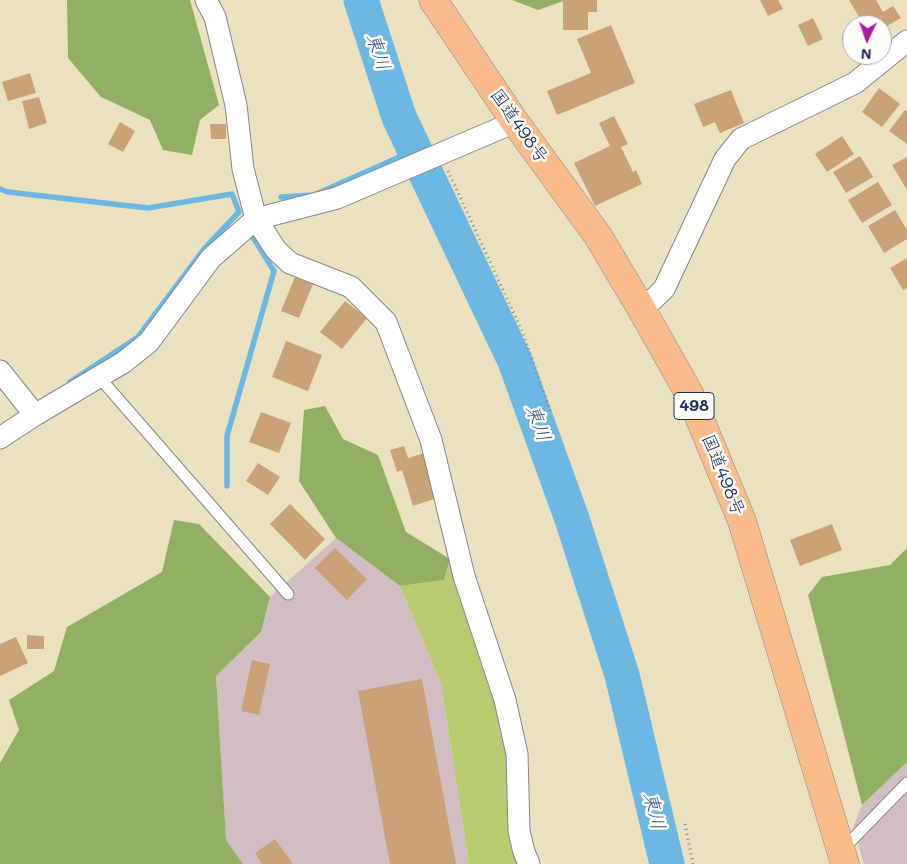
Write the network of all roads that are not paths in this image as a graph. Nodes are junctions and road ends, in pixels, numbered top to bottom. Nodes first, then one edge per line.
1 (206, 0) edge
2 (433, 0) edge
3 (907, 41) edge
4 (515, 122) junction
5 (256, 219) junction
6 (642, 310) junction
7 (0, 372) edge
8 (98, 377) junction
9 (35, 415) junction
10 (0, 438) edge
11 (288, 594) dead end
12 (907, 783) edge
13 (843, 858) edge
14 (529, 864) edge

1 - 5 street
2 - 4 highway, 国道498号 / 498
3 - 6 street
4 - 5 street
4 - 6 highway, 国道498号 / 498
5 - 8 street
5 - 14 street
6 - 13 highway, 国道498号 / 498
7 - 9 street
8 - 9 street
8 - 11 lane
9 - 10 street
12 - 13 lane

